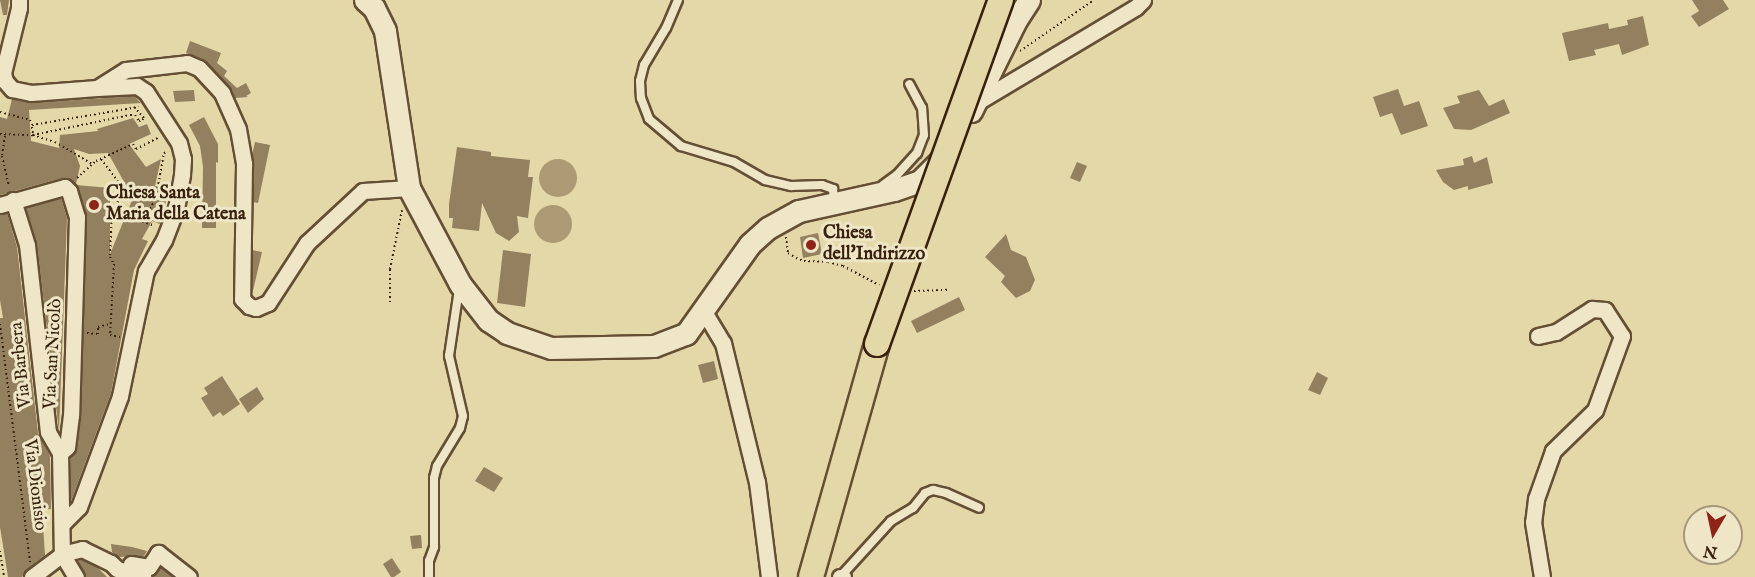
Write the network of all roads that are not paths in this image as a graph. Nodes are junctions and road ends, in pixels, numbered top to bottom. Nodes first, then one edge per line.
1 (19, 0) edge
2 (365, 0) edge
3 (678, 0) edge
4 (1001, 0) edge
5 (1029, 0) edge
6 (1143, 0) edge
7 (909, 84) dead end
8 (97, 88) junction
9 (974, 104) junction
10 (411, 193) junction
11 (870, 195) junction
12 (834, 201) junction
13 (6, 202) edge
14 (460, 284) junction
15 (703, 310) junction
16 (1538, 336) dead end
17 (60, 453) junction
18 (979, 508) dead end
19 (62, 524) junction
20 (62, 554) junction
21 (111, 563) junction
22 (32, 572) edge
23 (144, 576) edge
24 (76, 577) edge
25 (189, 577) edge
26 (429, 577) edge
27 (769, 577) edge
28 (811, 577) edge
29 (841, 577) edge
30 (1542, 577) edge

1 - 8 street
2 - 10 main road
3 - 12 lane
4 - 28 main road, bridge
5 - 9 main road
6 - 9 street
7 - 11 lane
8 - 10 street
8 - 19 street
9 - 11 main road
10 - 14 main road
11 - 12 main road
12 - 15 main road
13 - 17 street, Via Barbera
13 - 17 street, Via San Nicolò
14 - 15 main road
14 - 26 lane
15 - 27 street
16 - 30 street
17 - 19 street, Via San Nicolò
18 - 29 lane
19 - 20 street, Via San Nicolò
20 - 21 street
20 - 22 street
20 - 24 street
21 - 23 street
21 - 25 street

